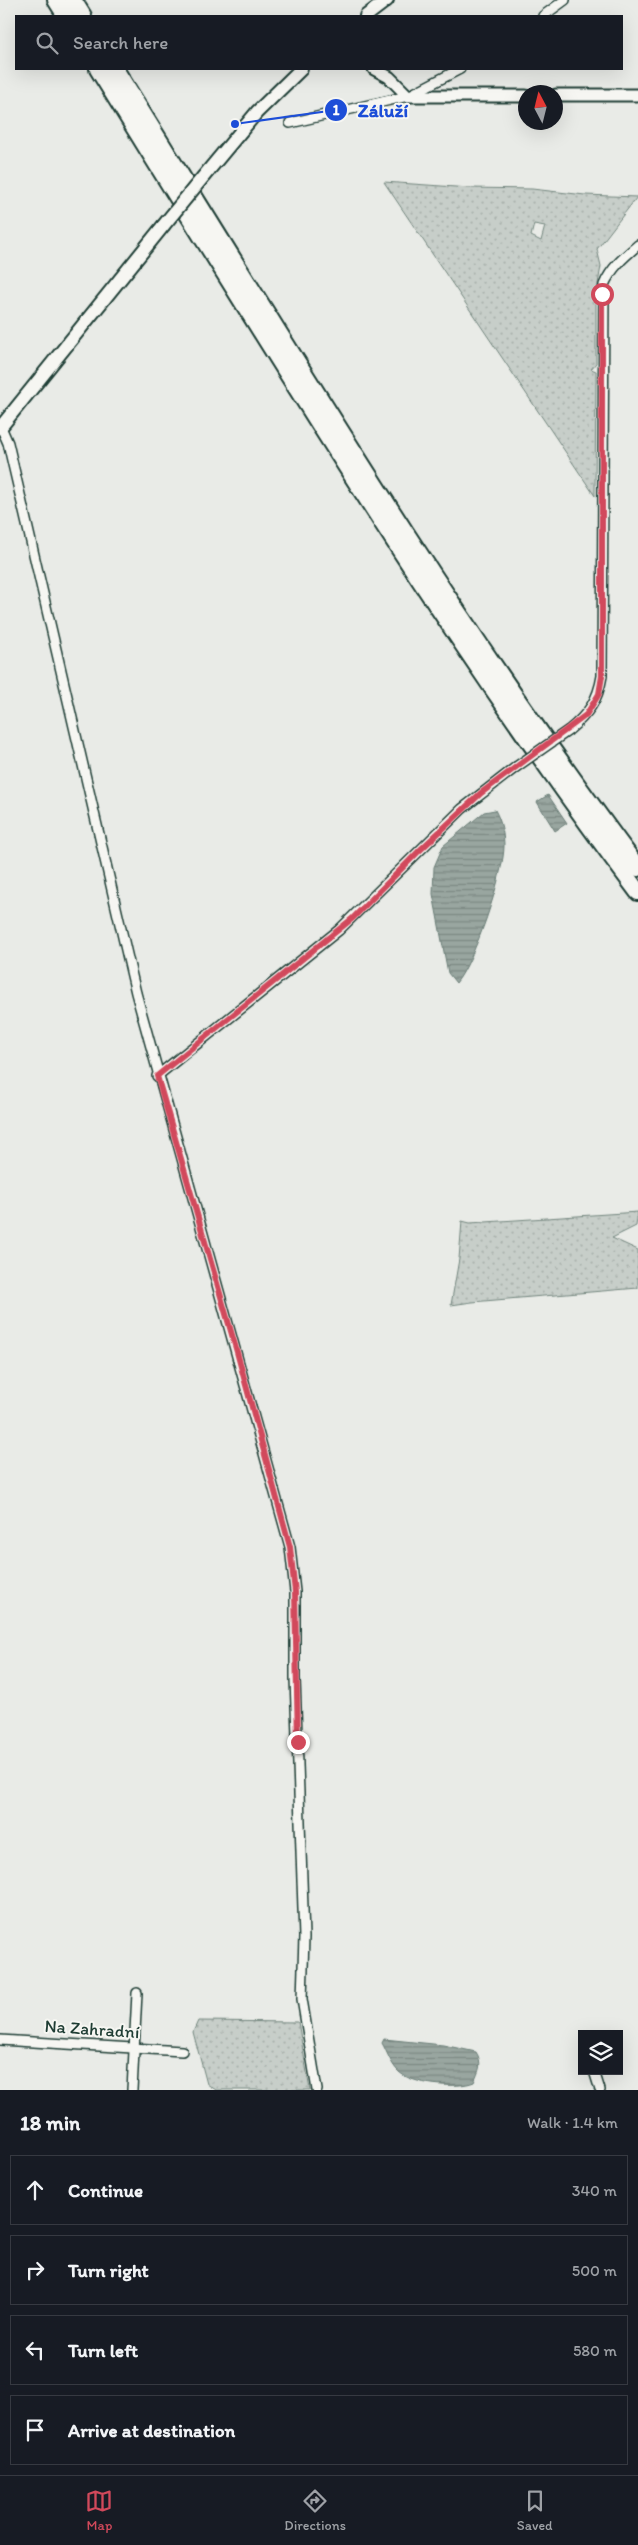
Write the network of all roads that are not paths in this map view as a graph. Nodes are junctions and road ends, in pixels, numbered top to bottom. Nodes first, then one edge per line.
1 (56, 0) edge
2 (73, 0) edge
3 (387, 0) edge
4 (565, 0) edge
5 (65, 15) edge
6 (82, 15) edge
7 (367, 15) edge
8 (544, 15) edge
9 (99, 70) edge
10 (116, 70) edge
11 (300, 70) edge
12 (376, 70) edge
13 (458, 70) edge
14 (563, 95) edge
15 (638, 95) edge
16 (408, 96) junction
17 (518, 96) edge
18 (290, 124) dead end
19 (638, 245) edge
20 (0, 428) edge
21 (638, 868) edge
22 (638, 892) edge
23 (157, 1076) junction
24 (137, 1993) dead end
25 (0, 2040) edge
26 (135, 2048) junction
27 (182, 2051) dead end
28 (595, 2075) edge
29 (132, 2090) edge
30 (317, 2090) edge
31 (600, 2090) edge

1 - 5 highway
2 - 6 highway
3 - 7 main road
4 - 8 street
9 - 22 highway
10 - 21 highway
11 - 20 main road, bridge
12 - 16 street
13 - 16 street
14 - 15 street
16 - 17 street
16 - 18 street
19 - 23 street, bridge
20 - 23 street
23 - 30 street
24 - 26 street
25 - 26 street, Na Zahradní
26 - 27 street, Na Zahradní
26 - 29 street
28 - 31 street

